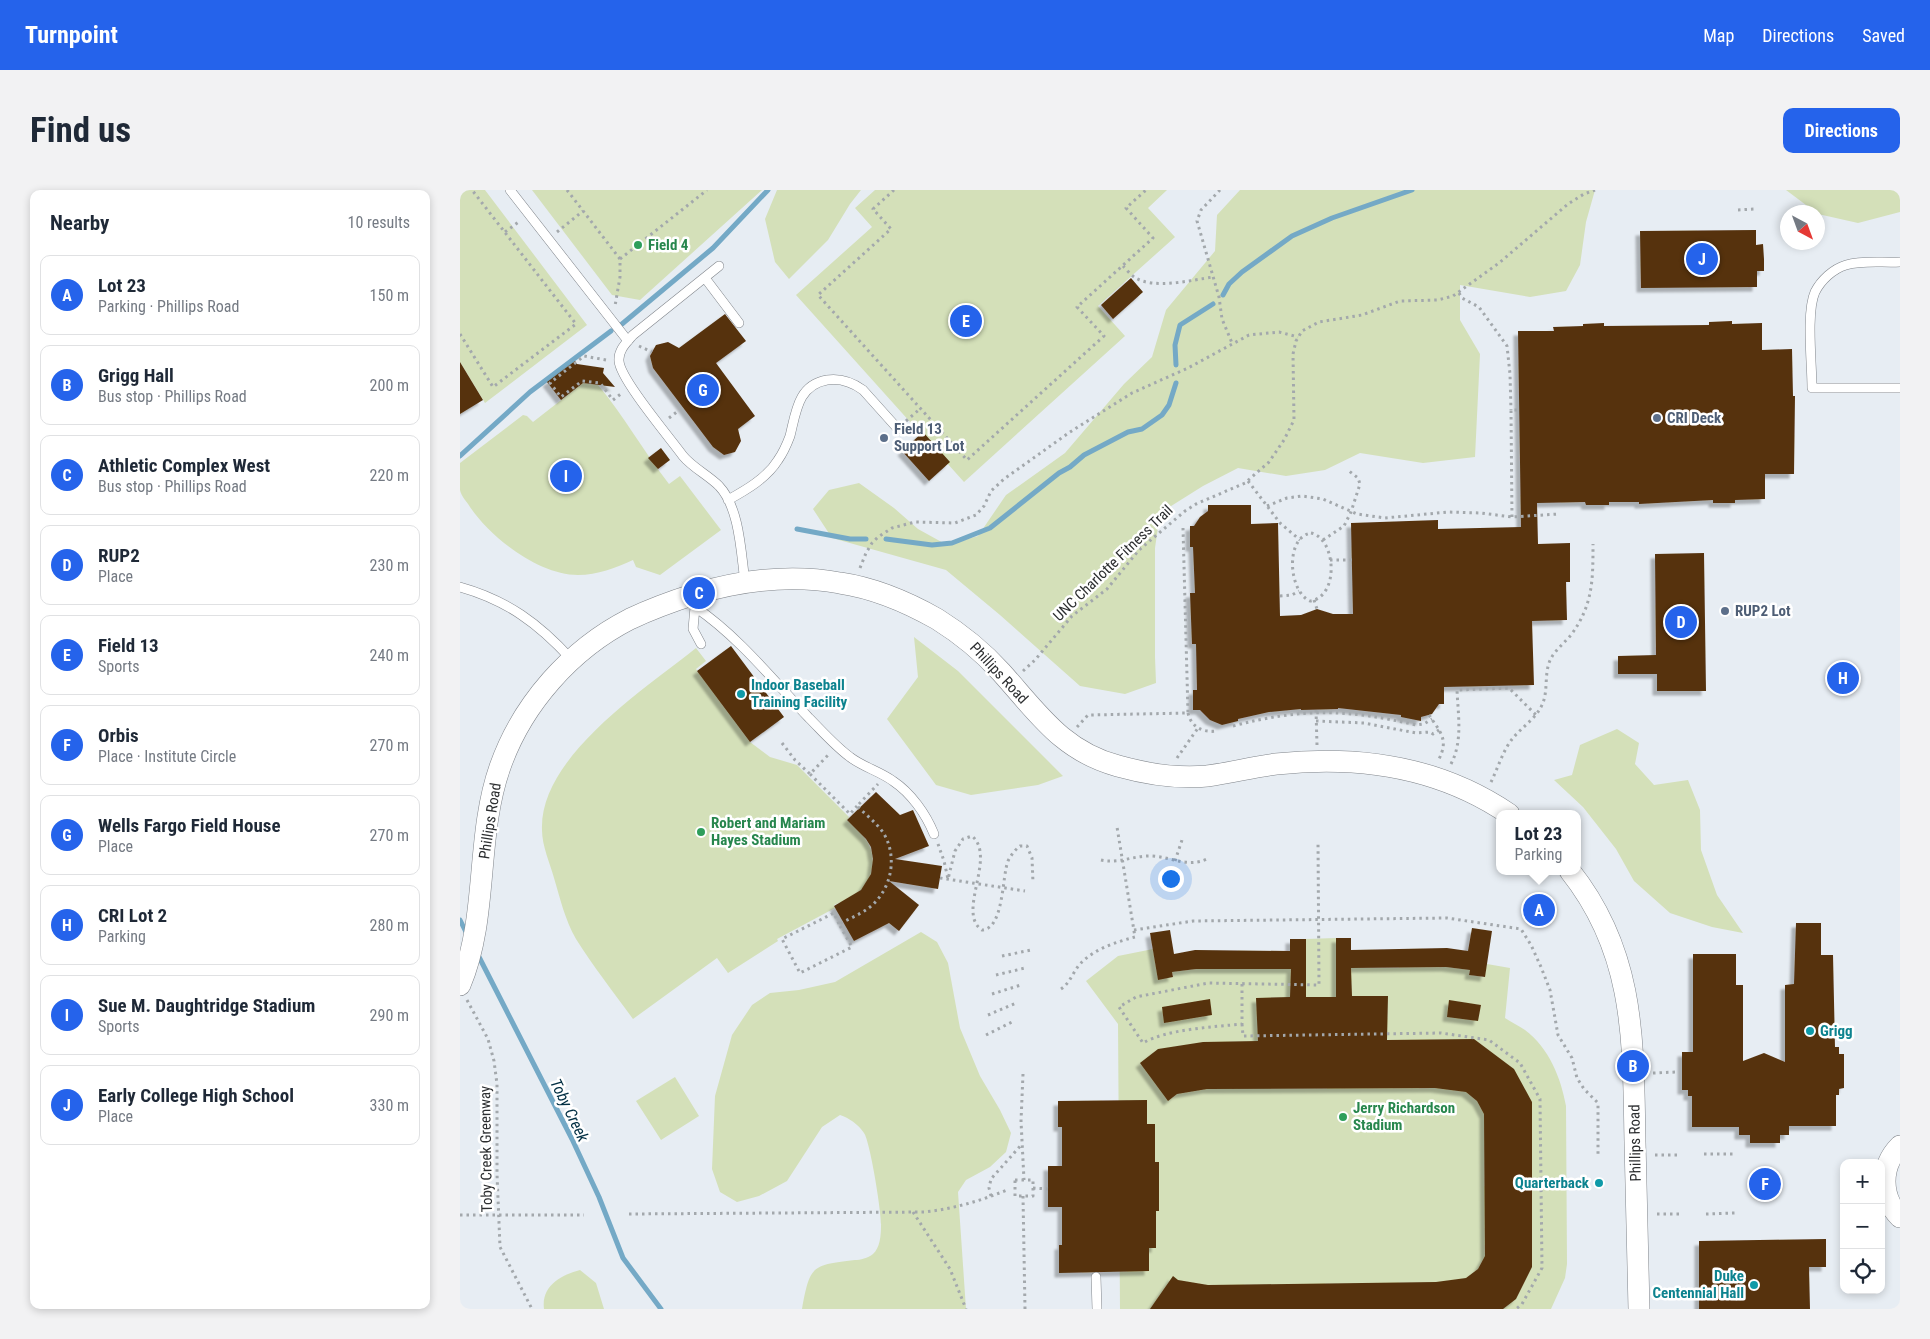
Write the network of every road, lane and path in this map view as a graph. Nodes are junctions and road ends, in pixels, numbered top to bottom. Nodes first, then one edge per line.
1 (472, 190) edge
2 (510, 190) edge
3 (566, 190) edge
4 (707, 190) edge
5 (894, 190) edge
6 (1146, 190) edge
7 (1220, 190) edge
8 (1596, 190) edge
9 (1755, 209) dead end
10 (1738, 210) dead end
11 (583, 211) junction
12 (529, 214) junction
13 (505, 232) junction
14 (548, 239) junction
15 (620, 259) junction
16 (1900, 262) edge
17 (720, 266) dead end
18 (1123, 266) junction
19 (1213, 277) junction
20 (704, 278) junction
21 (1459, 293) junction
22 (617, 296) dead end
23 (739, 323) dead end
24 (460, 334) edge
25 (1298, 337) junction
26 (628, 341) junction
27 (1232, 343) junction
28 (606, 360) dead end
29 (1900, 388) edge
30 (622, 393) dead end
31 (921, 408) junction
32 (1511, 410) junction
33 (1519, 410) dead end
34 (678, 411) dead end
35 (666, 419) dead end
36 (898, 429) joint
37 (1349, 471) dead end
38 (1248, 481) junction
39 (728, 500) junction
40 (1267, 506) junction
41 (1351, 512) junction
42 (1558, 514) dead end
43 (1512, 517) junction
44 (1183, 528) dead end
45 (1300, 540) junction
46 (1323, 540) junction
47 (1593, 544) dead end
48 (1330, 560) junction
49 (1352, 560) dead end
50 (860, 569) dead end
51 (745, 582) junction
52 (460, 587) edge
53 (1299, 591) junction
54 (1280, 596) dead end
55 (1314, 600) junction
56 (693, 601) junction
57 (1317, 609) dead end
58 (701, 644) dead end
59 (571, 660) junction
60 (1023, 671) dead end
61 (1316, 711) junction
62 (1188, 713) junction
63 (1429, 715) dead end
64 (1536, 715) junction
65 (1432, 720) junction
66 (1316, 721) junction
67 (1233, 726) dead end
68 (1077, 727) dead end
69 (1198, 728) junction
70 (1439, 730) junction
71 (1217, 731) dead end
72 (782, 743) dead end
73 (837, 746) junction
74 (1316, 746) dead end
75 (1177, 760) dead end
76 (1439, 760) dead end
77 (1451, 764) dead end
78 (810, 774) junction
79 (886, 777) junction
80 (1491, 782) dead end
81 (857, 806) junction
82 (1503, 810) edge
83 (1117, 827) dead end
84 (934, 834) joint
85 (1182, 840) dead end
86 (1318, 841) dead end
87 (1207, 859) dead end
88 (1101, 860) dead end
89 (1123, 861) junction
90 (1175, 861) junction
91 (1573, 875) edge
92 (940, 878) dead end
93 (948, 879) junction
94 (1033, 883) dead end
95 (977, 884) junction
96 (1003, 888) junction
97 (1025, 891) dead end
98 (1319, 919) junction
99 (839, 924) junction
100 (1134, 930) junction
101 (1031, 950) dead end
102 (1002, 956) dead end
103 (1025, 968) dead end
104 (996, 975) dead end
105 (1242, 984) junction
106 (1021, 985) dead end
107 (1061, 989) dead end
108 (462, 990) edge
109 (992, 994) dead end
110 (1016, 1003) dead end
111 (988, 1015) dead end
112 (1012, 1022) dead end
113 (1242, 1024) junction
114 (986, 1035) dead end
115 (1677, 1072) dead end
116 (1653, 1073) dead end
117 (1023, 1074) dead end
118 (1022, 1144) junction
119 (1900, 1146) edge
120 (1598, 1154) dead end
121 (1678, 1154) dead end
122 (1704, 1154) dead end
123 (1734, 1154) dead end
124 (1655, 1155) dead end
125 (1024, 1180) junction
126 (1541, 1184) junction
127 (1580, 1184) dead end
128 (1033, 1188) junction
129 (1048, 1189) dead end
130 (1007, 1190) dead end
131 (991, 1196) junction
132 (1023, 1196) junction
133 (913, 1212) junction
134 (1735, 1213) dead end
135 (629, 1214) dead end
136 (1657, 1214) dead end
137 (1681, 1214) dead end
138 (1706, 1214) dead end
139 (498, 1215) junction
140 (584, 1215) dead end
141 (460, 1216) edge
142 (1900, 1217) edge
143 (1096, 1277) dead end
144 (532, 1309) edge
145 (966, 1309) edge
146 (1025, 1309) edge
147 (1097, 1309) edge
148 (1516, 1309) edge
149 (1639, 1309) edge

1 - 13 path
2 - 12 lane
3 - 11 path
4 - 15 path
5 - 31 path
6 - 18 path
7 - 19 path
8 - 21 path
9 - 10 path
11 - 14 path
11 - 15 path
12 - 13 path
12 - 14 lane
13 - 24 path
14 - 26 lane
15 - 22 path
16 - 29 lane
17 - 20 lane
18 - 19 path
18 - 31 path
19 - 27 path
20 - 23 lane
20 - 26 lane
21 - 25 path
21 - 32 path
25 - 27 path
25 - 38 path, UNC Charlotte Fitness Trail
26 - 39 lane
27 - 50 path
28 - 30 path
31 - 36 path
32 - 33 path
32 - 43 path
34 - 35 path
36 - 39 lane
37 - 41 path
38 - 40 path
38 - 60 path, UNC Charlotte Fitness Trail
39 - 51 lane
40 - 41 path
40 - 45 path
41 - 43 path
41 - 46 path
42 - 43 path
44 - 62 path
45 - 46 path
45 - 53 path
46 - 48 path
47 - 64 path
48 - 49 path
48 - 55 path
51 - 56 street, Phillips Road
51 - 82 street, Phillips Road
52 - 59 lane
53 - 54 path
53 - 55 path
55 - 57 path
56 - 58 lane
56 - 59 street, Phillips Road
56 - 73 lane
59 - 108 street, Phillips Road
61 - 65 path
61 - 66 path
61 - 67 path
62 - 68 path
62 - 69 path
63 - 65 path
64 - 77 path
64 - 80 path
65 - 70 path
66 - 70 path
66 - 74 path
69 - 71 path
69 - 75 path
70 - 76 path
72 - 78 path
73 - 78 path
73 - 79 lane
78 - 81 path
79 - 81 path
79 - 84 lane
81 - 99 path
83 - 89 path
84 - 93 path
85 - 90 path
86 - 98 path
87 - 90 path
88 - 89 path
89 - 90 path
89 - 100 path
91 - 149 street, Phillips Road
92 - 93 path
93 - 95 path
93 - 95 path
94 - 96 path
95 - 96 path
95 - 96 path
96 - 97 path
98 - 100 path
98 - 105 path
98 - 120 path
99 - 99 path
100 - 107 path
101 - 102 path
103 - 104 path
105 - 113 path
105 - 113 path
106 - 109 path
108 - 139 path, Toby Creek Greenway
110 - 111 path
112 - 114 path
113 - 126 path
115 - 116 path
117 - 118 path
118 - 125 path
118 - 131 path
119 - 142 street
121 - 124 path
122 - 123 path
125 - 128 path
125 - 132 path
126 - 127 path
126 - 148 path
128 - 129 path
128 - 132 path
130 - 131 path
131 - 133 path
132 - 146 path
133 - 135 path
133 - 145 path
134 - 138 path
136 - 137 path
139 - 140 path
139 - 141 path
139 - 144 path, Toby Creek Greenway
143 - 147 lane

